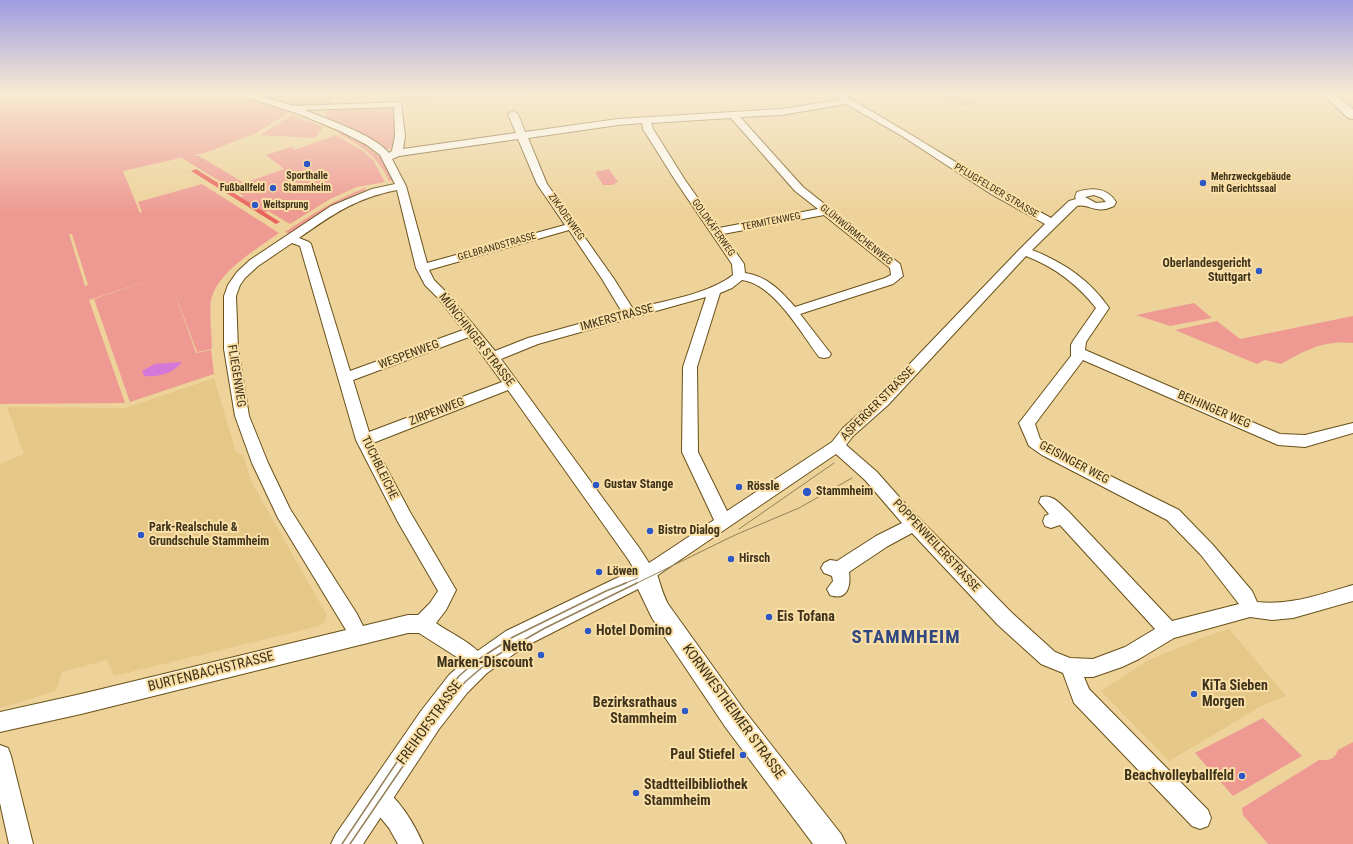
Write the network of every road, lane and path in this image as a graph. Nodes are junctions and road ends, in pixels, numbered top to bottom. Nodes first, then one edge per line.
1 (353, 133) edge
2 (400, 133) edge
3 (534, 133) edge
4 (650, 133) edge
5 (749, 133) edge
6 (904, 133) edge
7 (522, 135) junction
8 (398, 153) junction
9 (387, 157) junction
10 (401, 186) junction
11 (1083, 200) dead end
12 (827, 211) junction
13 (1052, 224) junction
14 (572, 226) junction
15 (716, 232) junction
16 (290, 238) junction
17 (1024, 250) junction
18 (422, 268) junction
19 (739, 276) junction
20 (714, 291) junction
21 (792, 312) junction
22 (630, 314) junction
23 (472, 331) junction
24 (1078, 352) junction
25 (824, 354) dead end
26 (492, 357) junction
27 (346, 378) junction
28 (510, 384) junction
29 (1353, 428) edge
30 (364, 440) junction
31 (837, 446) junction
32 (1047, 502) dead end
33 (724, 523) junction
34 (914, 524) junction
35 (646, 574) junction
36 (836, 589) dead end
37 (1353, 593) edge
38 (1250, 609) junction
39 (422, 624) junction
40 (1169, 631) junction
41 (356, 637) junction
42 (478, 665) junction
43 (1070, 667) junction
44 (0, 722) edge
45 (0, 756) edge
46 (378, 797) junction
47 (1200, 818) dead end
48 (21, 844) edge
49 (346, 844) edge
50 (411, 844) edge
51 (831, 844) edge

1 - 9 street, MÜNCHINGER STRASSE
2 - 8 street
3 - 7 street
4 - 15 street, GOLDKÄFERWEG
5 - 12 street, GLÜHWÜRMCHENWEG
6 - 13 street, PFLUGFELDER STRASSE
7 - 8 street
7 - 14 street, ZIKADENWEG
8 - 9 street
9 - 10 street, MÜNCHINGER STRASSE
10 - 16 street, FLIEGENWEG
10 - 18 street, MÜNCHINGER STRASSE
11 - 13 street, ASPERGER STRASSE
12 - 15 street, TERMITENWEG
12 - 21 street, GLÜHWÜRMCHENWEG
13 - 17 street, ASPERGER STRASSE
14 - 18 street, GELBRANDSTRASSE
14 - 22 street, ZIKADENWEG
15 - 19 street, GOLDKÄFERWEG
16 - 27 street, TUCHBLEICHE
16 - 41 street, FLIEGENWEG
17 - 24 street, GEISINGER WEG
17 - 31 street, ASPERGER STRASSE
18 - 23 street, MÜNCHINGER STRASSE
19 - 20 street, IMKERSTRASSE
19 - 21 street
20 - 22 street, IMKERSTRASSE
20 - 33 street
21 - 25 street
22 - 26 street, IMKERSTRASSE
23 - 26 street, MÜNCHINGER STRASSE
23 - 27 street, WESPENWEG
24 - 29 street, BEIHINGER WEG
24 - 38 street, GEISINGER WEG
26 - 28 street, MÜNCHINGER STRASSE
27 - 30 street, TUCHBLEICHE
28 - 30 street, ZIRPENWEG
28 - 35 street, MÜNCHINGER STRASSE
30 - 39 street, TUCHBLEICHE
31 - 33 street, ASPERGER STRASSE
31 - 34 street, POPPENWEILERSTRASSE
32 - 40 street
33 - 35 street, ASPERGER STRASSE
34 - 36 street
34 - 43 street, POPPENWEILERSTRASSE
35 - 42 street, FREIHOFSTRASSE
35 - 51 street, KORNWESTHEIMER STRASSE
37 - 38 street
38 - 40 street, POPPENWEILERSTRASSE
39 - 41 street, BURTENBACHSTRASSE
39 - 42 street
40 - 43 street, POPPENWEILERSTRASSE
41 - 44 street, BURTENBACHSTRASSE
42 - 46 street, FREIHOFSTRASSE
43 - 47 street
45 - 48 street
46 - 49 street, FREIHOFSTRASSE
46 - 50 street

